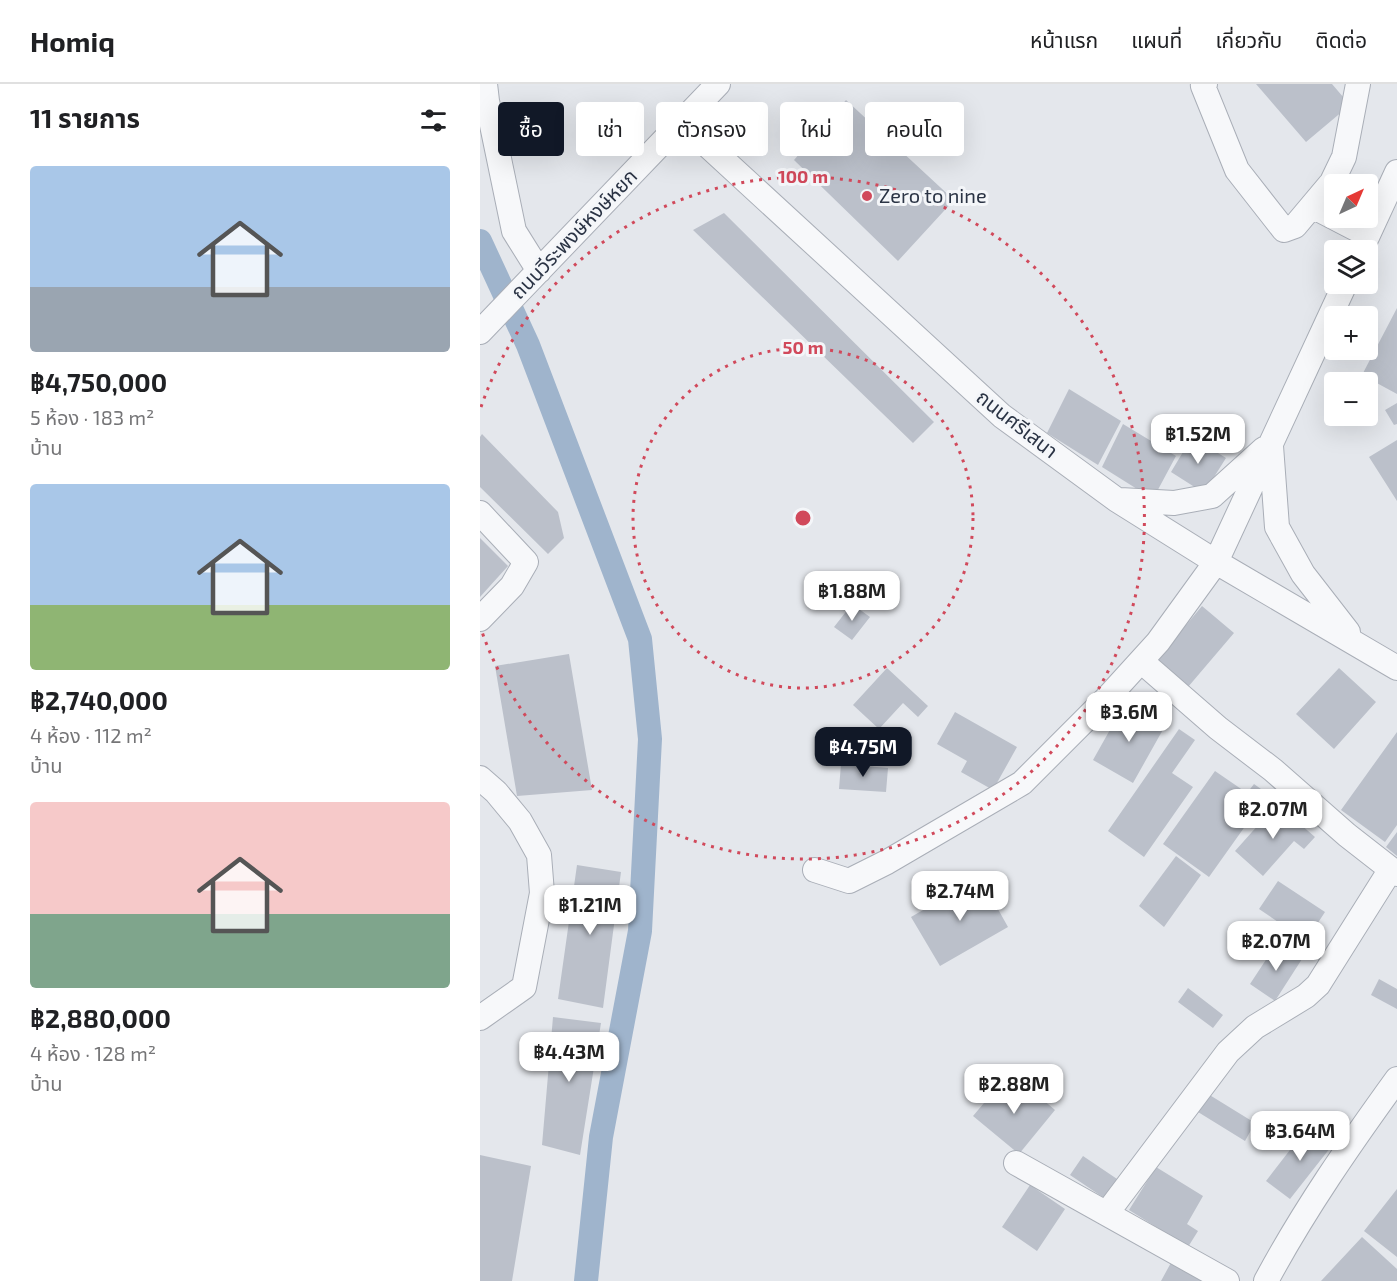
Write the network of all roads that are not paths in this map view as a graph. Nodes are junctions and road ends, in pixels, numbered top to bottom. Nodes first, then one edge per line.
1 (485, 84) edge
2 (718, 84) edge
3 (1205, 84) edge
4 (1358, 84) edge
5 (701, 102) edge
6 (656, 149) edge
7 (719, 156) edge
8 (1397, 172) edge
9 (1312, 206) junction
10 (1360, 240) edge
11 (1365, 240) edge
12 (534, 276) junction
13 (1340, 294) edge
14 (485, 327) edge
15 (1271, 443) junction
16 (1117, 500) junction
17 (480, 513) edge
18 (1216, 562) junction
19 (480, 619) edge
20 (1356, 642) junction
21 (1141, 661) junction
22 (1397, 668) edge
23 (480, 778) edge
24 (815, 870) dead end
25 (1394, 872) edge
26 (480, 1017) edge
27 (1397, 1079) edge
28 (1016, 1163) dead end
29 (1107, 1213) junction
30 (1227, 1281) edge
31 (1266, 1281) edge

1 - 12 street
2 - 5 street, ถนนวีระพงษ์หงษ์หยก
3 - 9 street
4 - 9 street
6 - 12 street, ถนนวีระพงษ์หงษ์หยก
7 - 16 street, ถนนศรีเสนา
8 - 11 street
9 - 10 street
12 - 14 street, ถนนวีระพงษ์หงษ์หยก
13 - 15 street
15 - 16 street
15 - 18 street
15 - 20 street
16 - 18 street, ถนนศรีเสนา
17 - 19 street
18 - 20 street, ถนนศรีเสนา
18 - 21 street
20 - 22 street, ถนนศรีเสนา
21 - 24 street
21 - 25 street
23 - 26 street
25 - 29 street
27 - 31 street
28 - 29 street
29 - 30 street

